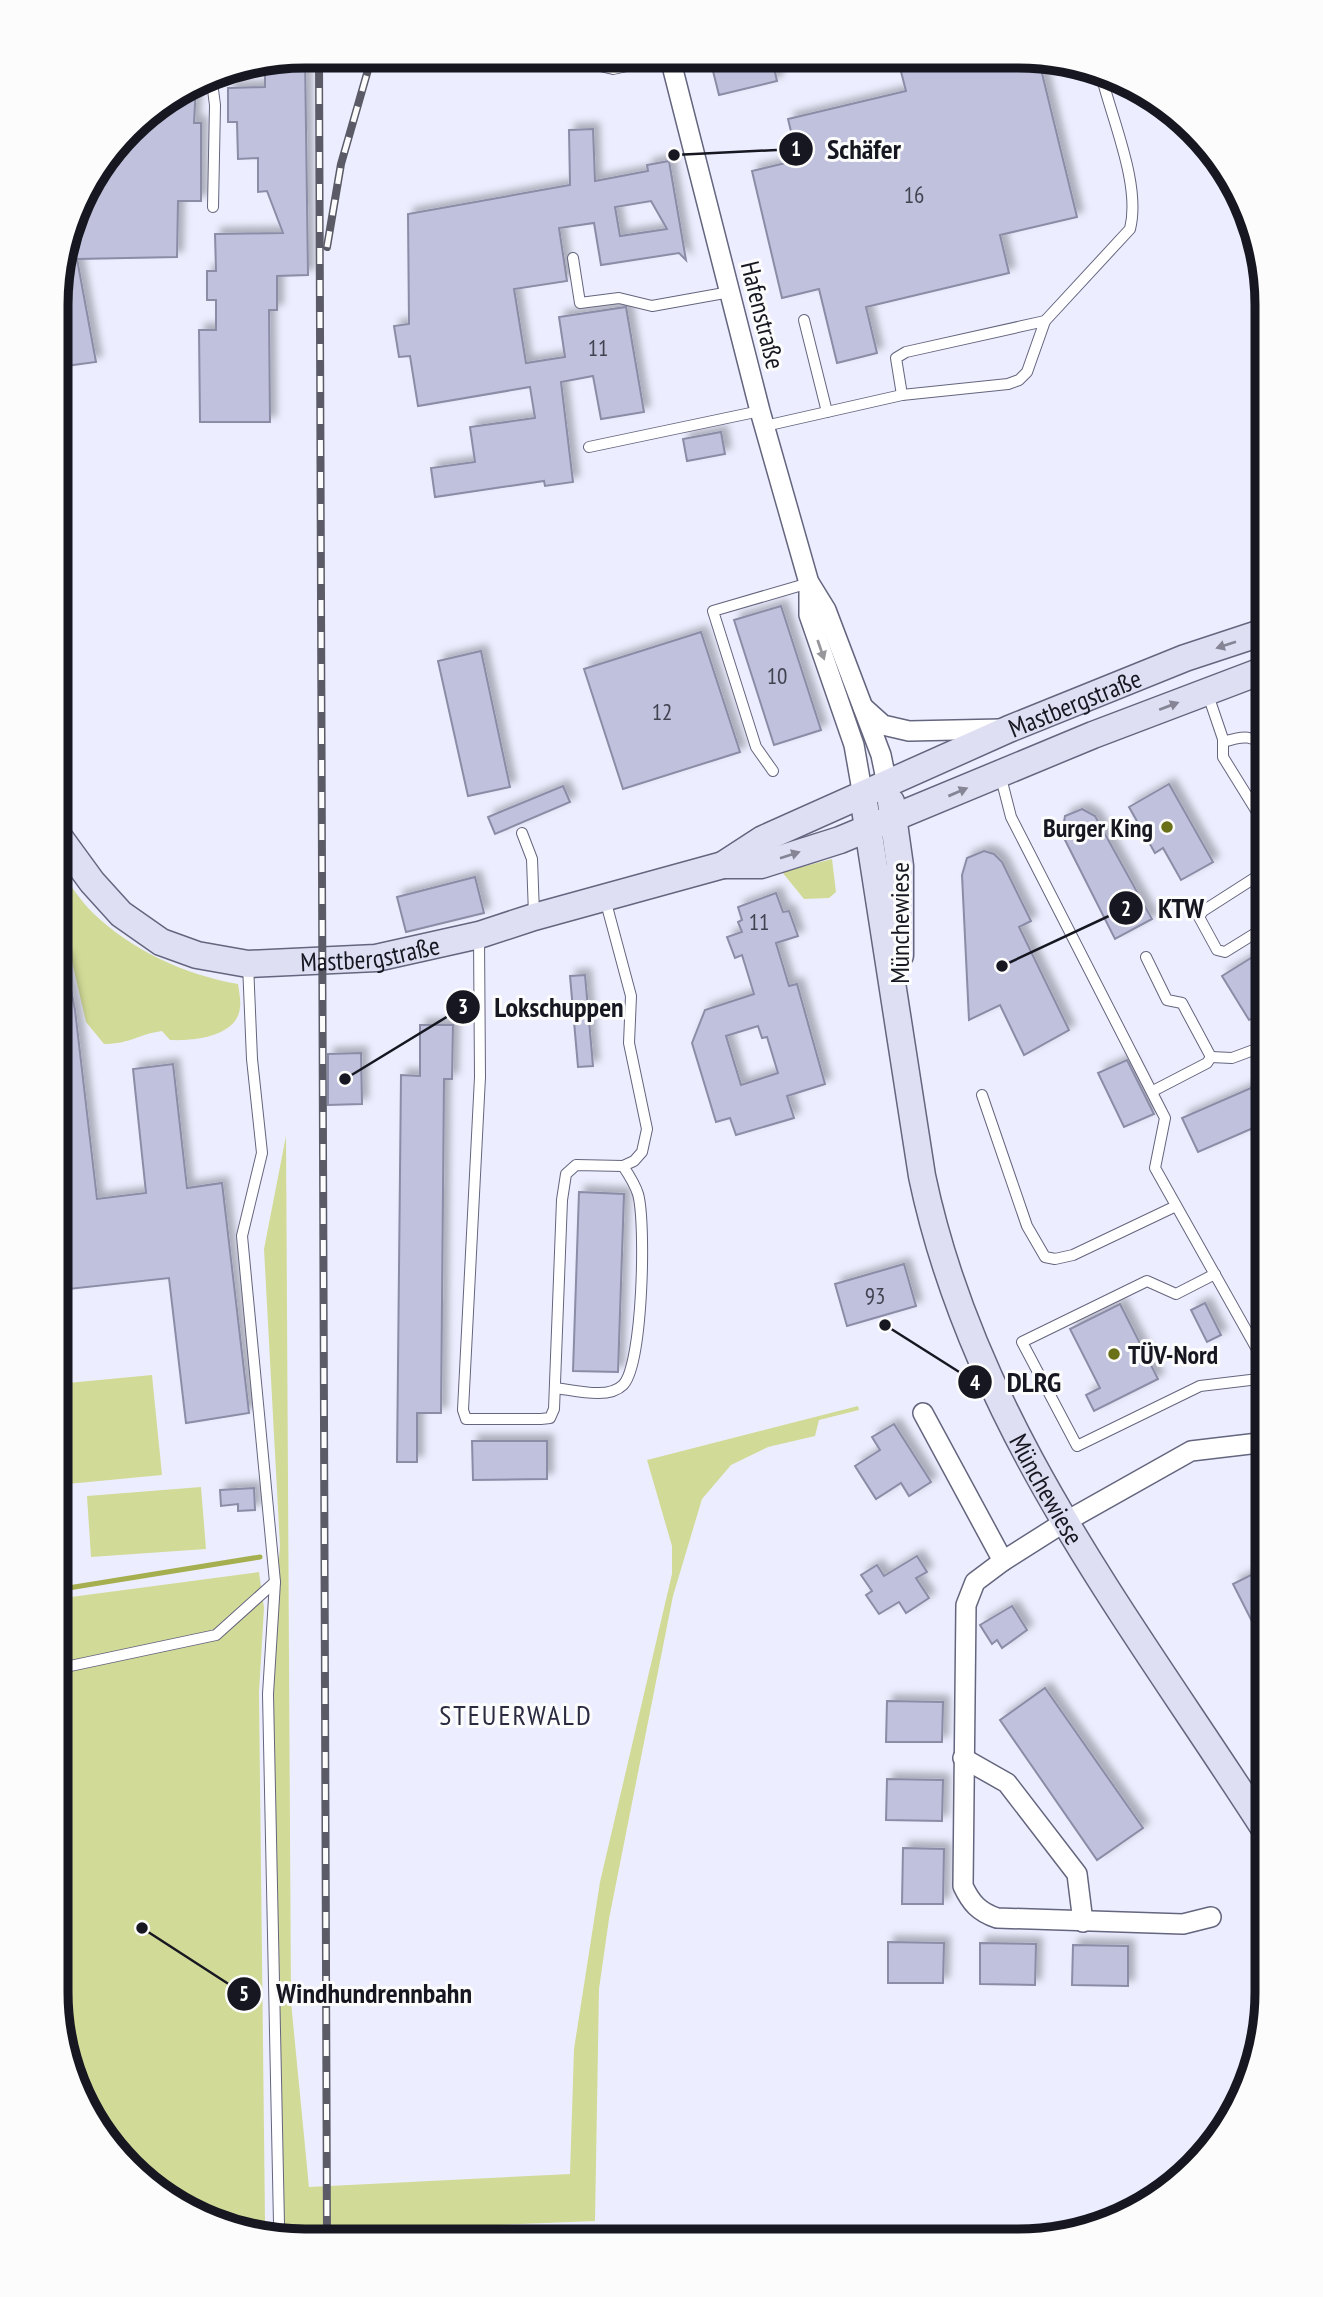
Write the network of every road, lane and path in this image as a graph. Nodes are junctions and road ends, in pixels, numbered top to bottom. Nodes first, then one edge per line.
1 (673, 68) edge
2 (1104, 85) edge
3 (213, 87) edge
4 (213, 207) dead end
5 (573, 258) dead end
6 (730, 292) junction
7 (804, 320) dead end
8 (1045, 321) junction
9 (902, 395) junction
10 (827, 412) junction
11 (763, 418) junction
12 (589, 447) dead end
13 (809, 583) junction
14 (1255, 635) edge
15 (1255, 673) edge
16 (1207, 691) junction
17 (861, 705) junction
18 (1009, 729) junction
19 (1255, 739) edge
20 (1223, 742) junction
21 (773, 771) dead end
22 (1000, 774) junction
23 (887, 784) junction
24 (863, 796) junction
25 (1255, 808) edge
26 (895, 819) junction
27 (868, 829) junction
28 (522, 833) dead end
29 (68, 849) edge
30 (723, 865) junction
31 (1255, 878) edge
32 (605, 897) junction
33 (534, 917) junction
34 (1255, 934) edge
35 (480, 935) junction
36 (1146, 957) dead end
37 (248, 964) junction
38 (899, 1027) junction
39 (1255, 1050) edge
40 (1211, 1057) junction
41 (1153, 1091) junction
42 (982, 1095) dead end
43 (623, 1166) junction
44 (1177, 1206) junction
45 (1214, 1274) junction
46 (1254, 1345) edge
47 (1254, 1380) edge
48 (555, 1388) junction
49 (923, 1413) dead end
50 (1254, 1443) edge
51 (1063, 1522) junction
52 (1003, 1562) junction
53 (275, 1582) junction
54 (68, 1666) edge
55 (963, 1758) junction
56 (1254, 1813) edge
57 (1211, 1917) dead end
58 (1083, 1922) junction
59 (279, 2224) dead end

1 - 6 street, Hafenstraße
2 - 8 lane
3 - 4 lane
5 - 6 lane
6 - 11 street, Hafenstraße
7 - 10 lane
8 - 9 lane
8 - 9 lane
9 - 10 lane
10 - 11 lane
11 - 12 lane
11 - 13 street, Hafenstraße
13 - 17 street, Hafenstraße
13 - 21 lane
13 -> 24 street, Hafenstraße
14 -> 18 main road, Mastbergstraße
15 - 16 main road, Mastbergstraße
16 - 20 lane
22 -> 16 main road, Mastbergstraße
17 - 18 street
17 - 23 street, Hafenstraße
18 - 23 main road, Mastbergstraße
19 - 20 lane
20 - 25 lane
26 -> 22 main road, Mastbergstraße
22 - 41 lane
23 - 24 main road, Mastbergstraße
23 - 26 main road
24 - 27 main road
24 - 30 main road, Mastbergstraße
26 - 27 main road, Mastbergstraße
26 - 38 main road, Münchewiese
30 -> 27 main road, Mastbergstraße
27 - 38 main road, Münchewiese
28 - 33 lane
29 - 37 main road, Mastbergstraße
30 - 32 main road, Mastbergstraße
31 - 34 lane
32 - 33 main road, Mastbergstraße
32 - 43 lane
33 - 35 main road, Mastbergstraße
35 - 37 main road, Mastbergstraße
35 - 48 lane
36 - 40 lane
37 - 53 lane
38 - 51 main road, Münchewiese
39 - 40 lane
40 - 41 lane
41 - 44 lane
42 - 44 lane
43 - 48 lane
43 - 48 lane
44 - 45 lane
45 - 46 lane
45 - 47 lane
49 - 52 street
50 - 51 street
51 - 52 street
51 - 56 main road, Münchewiese
52 - 55 street
53 - 54 lane
53 - 59 lane
55 - 58 street
55 - 58 street
57 - 58 street

